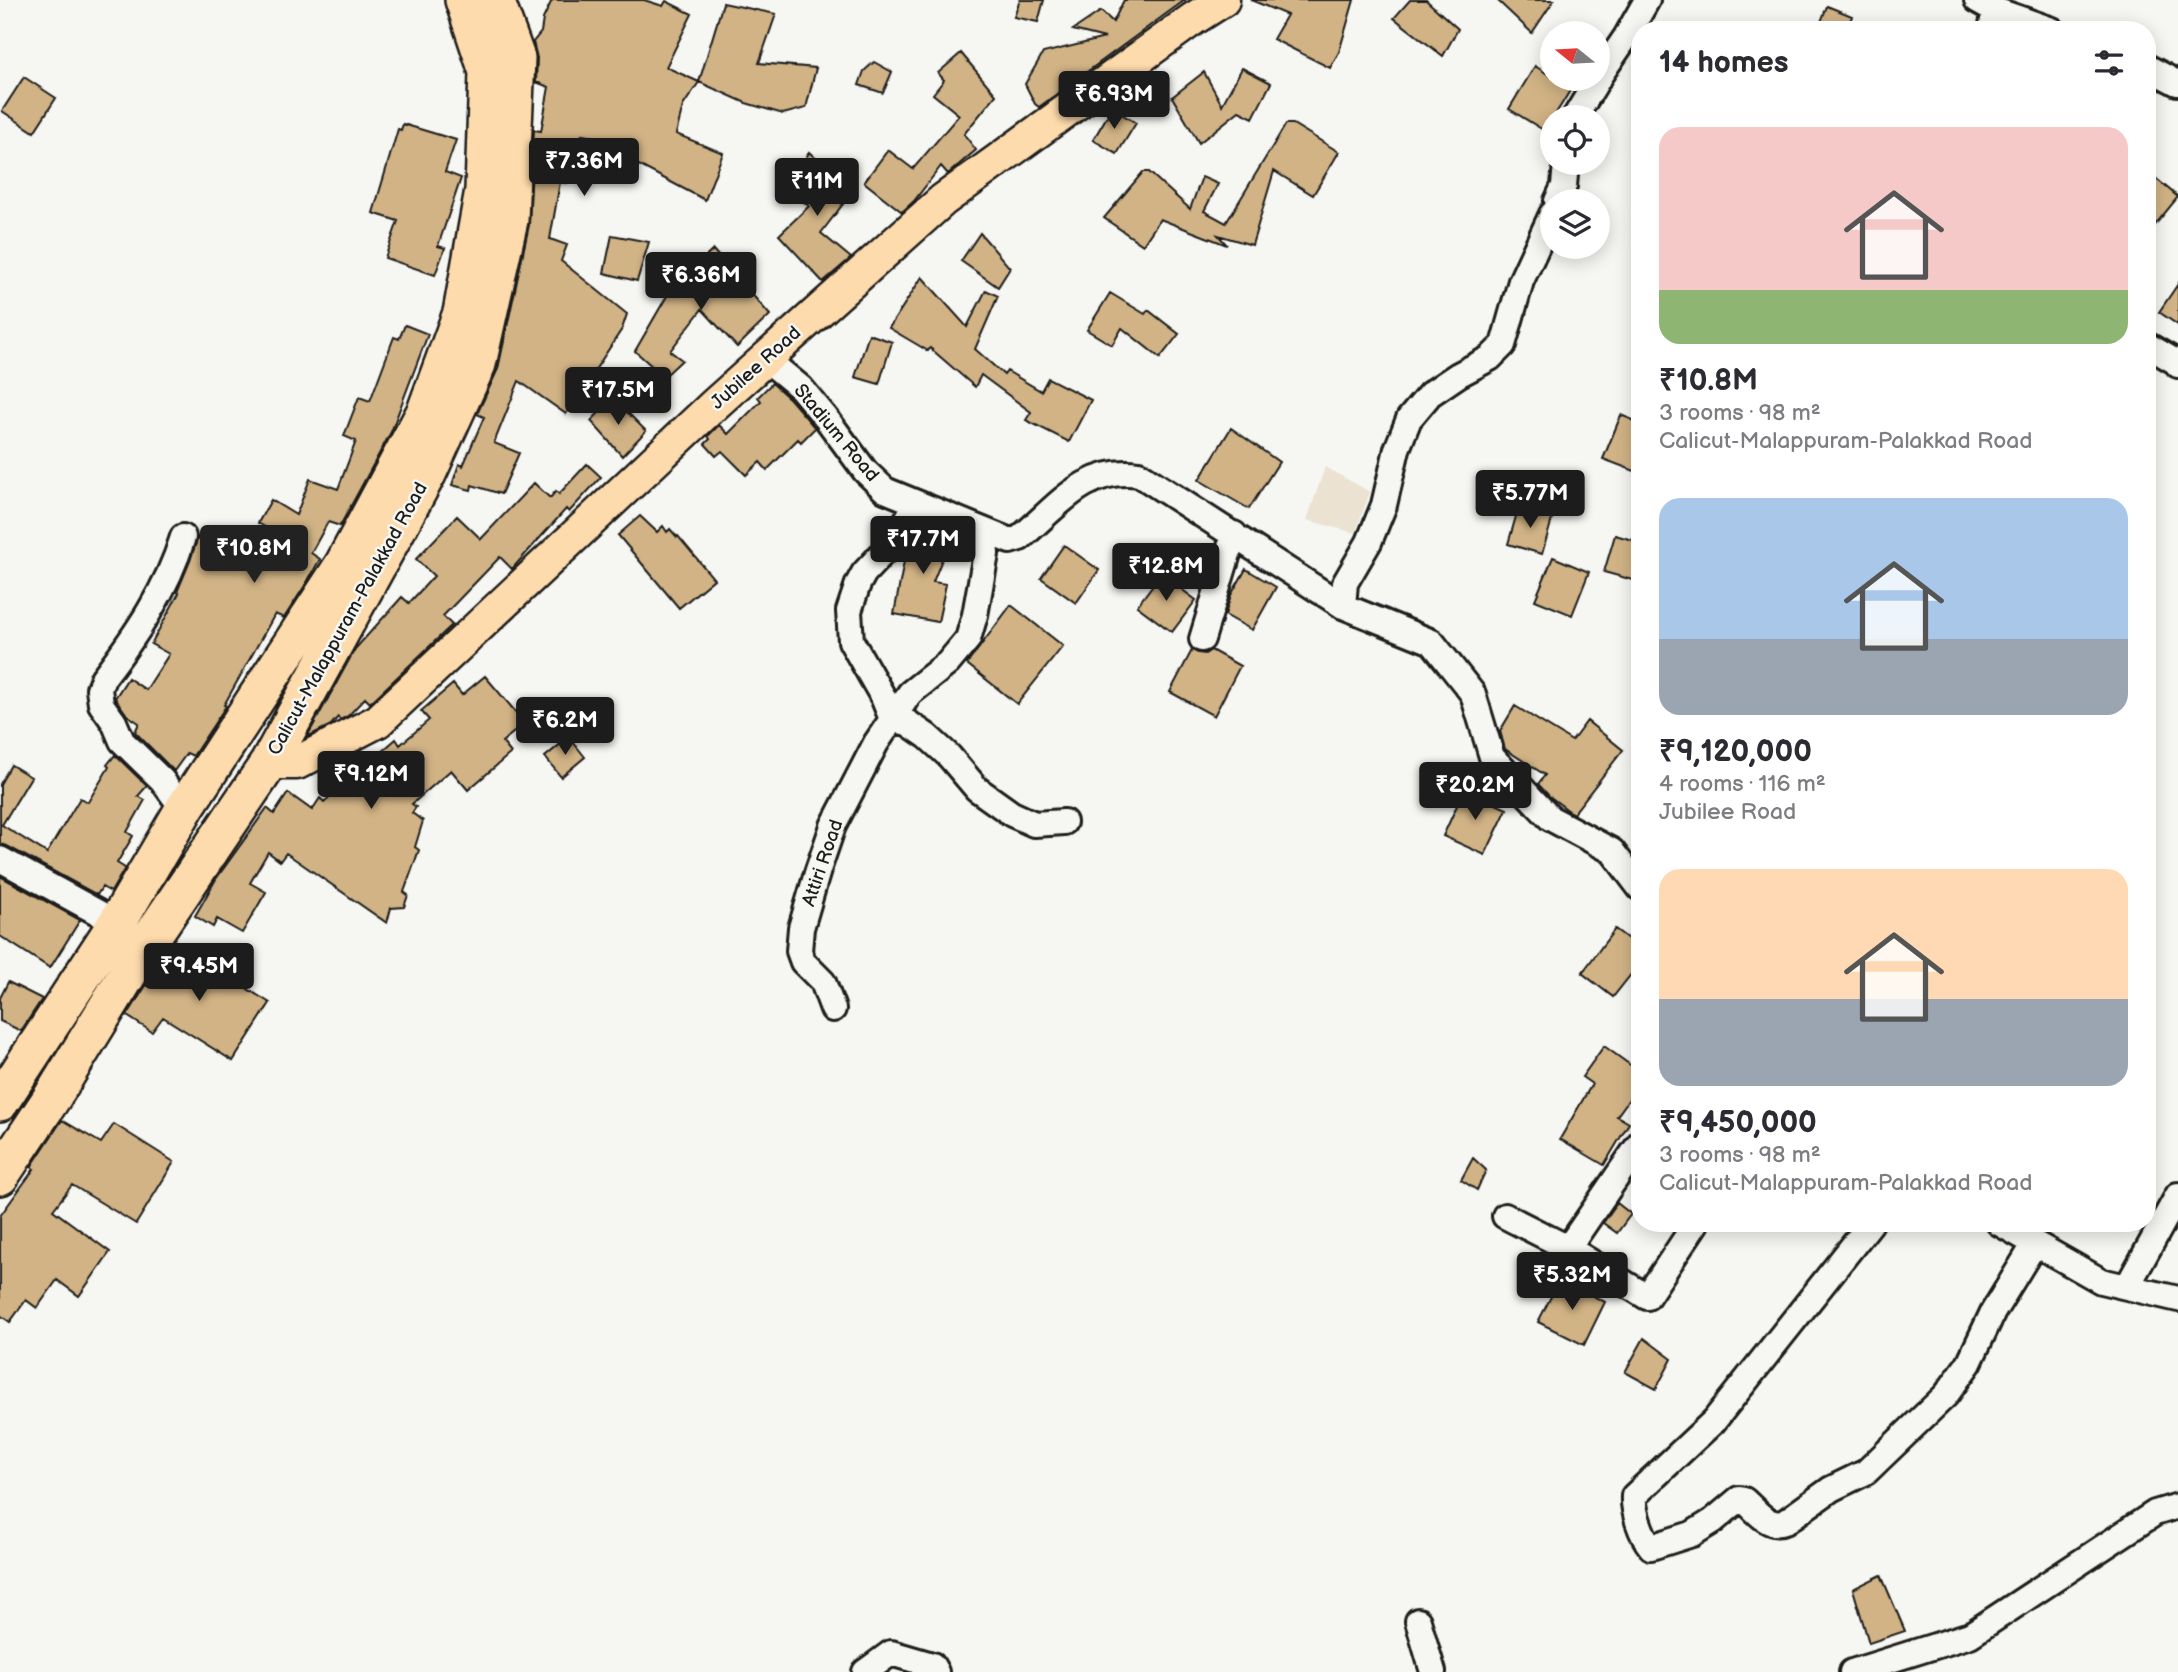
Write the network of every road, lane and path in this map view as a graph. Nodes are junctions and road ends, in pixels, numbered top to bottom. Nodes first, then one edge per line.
1 (464, 0) edge
2 (495, 0) edge
3 (1223, 0) edge
4 (1647, 0) edge
5 (1988, 13) edge
6 (1635, 21) edge
7 (2018, 21) edge
8 (1631, 28) edge
9 (1610, 61) edge
10 (2156, 72) edge
11 (2178, 83) edge
12 (1540, 240) edge
13 (2156, 350) edge
14 (766, 359) junction
15 (2178, 365) edge
16 (916, 504) junction
17 (984, 531) junction
18 (1234, 534) junction
19 (183, 537) dead end
20 (1343, 606) junction
21 (1202, 639) dead end
22 (892, 719) junction
23 (232, 736) junction
24 (269, 763) junction
25 (186, 806) junction
26 (1064, 822) dead end
27 (0, 859) edge
28 (1631, 876) edge
29 (117, 923) junction
30 (833, 1009) dead end
31 (0, 1102) edge
32 (1631, 1156) edge
33 (0, 1176) edge
34 (2178, 1195) edge
35 (1505, 1216) dead end
36 (1690, 1232) edge
37 (1864, 1232) edge
38 (2013, 1232) edge
39 (2034, 1245) junction
40 (1568, 1248) junction
41 (2127, 1287) junction
42 (2178, 1299) edge
43 (2178, 1506) edge
44 (1418, 1621) dead end
45 (865, 1672) edge
46 (936, 1672) edge
47 (1433, 1672) edge
48 (1852, 1672) edge

1 - 23 highway
2 - 24 highway, Calicut-Malappuram-Palakkad Road
3 - 14 main road, Jubilee Road
4 - 6 street
5 - 7 street
8 - 9 street
10 - 11 street
12 - 20 street
13 - 15 street
14 - 16 street, Stadium Road
14 - 24 main road, Jubilee Road
16 - 17 street, Stadium Road
16 - 22 street
17 - 18 street, Stadium Road
17 - 22 street, Attiri Road
18 - 20 street, Stadium Road
18 - 21 street
19 - 25 street
20 - 28 street, Stadium Road
22 - 26 street
22 - 30 street, Attiri Road
23 - 24 highway
23 - 25 highway
24 - 33 highway, Calicut-Malappuram-Palakkad Road
25 - 29 highway
27 - 29 street
29 - 31 highway
32 - 40 street
34 - 41 street
35 - 40 street
36 - 40 street
37 - 39 street
38 - 39 street
39 - 41 street
41 - 42 street
43 - 48 street
44 - 47 street
45 - 46 street

